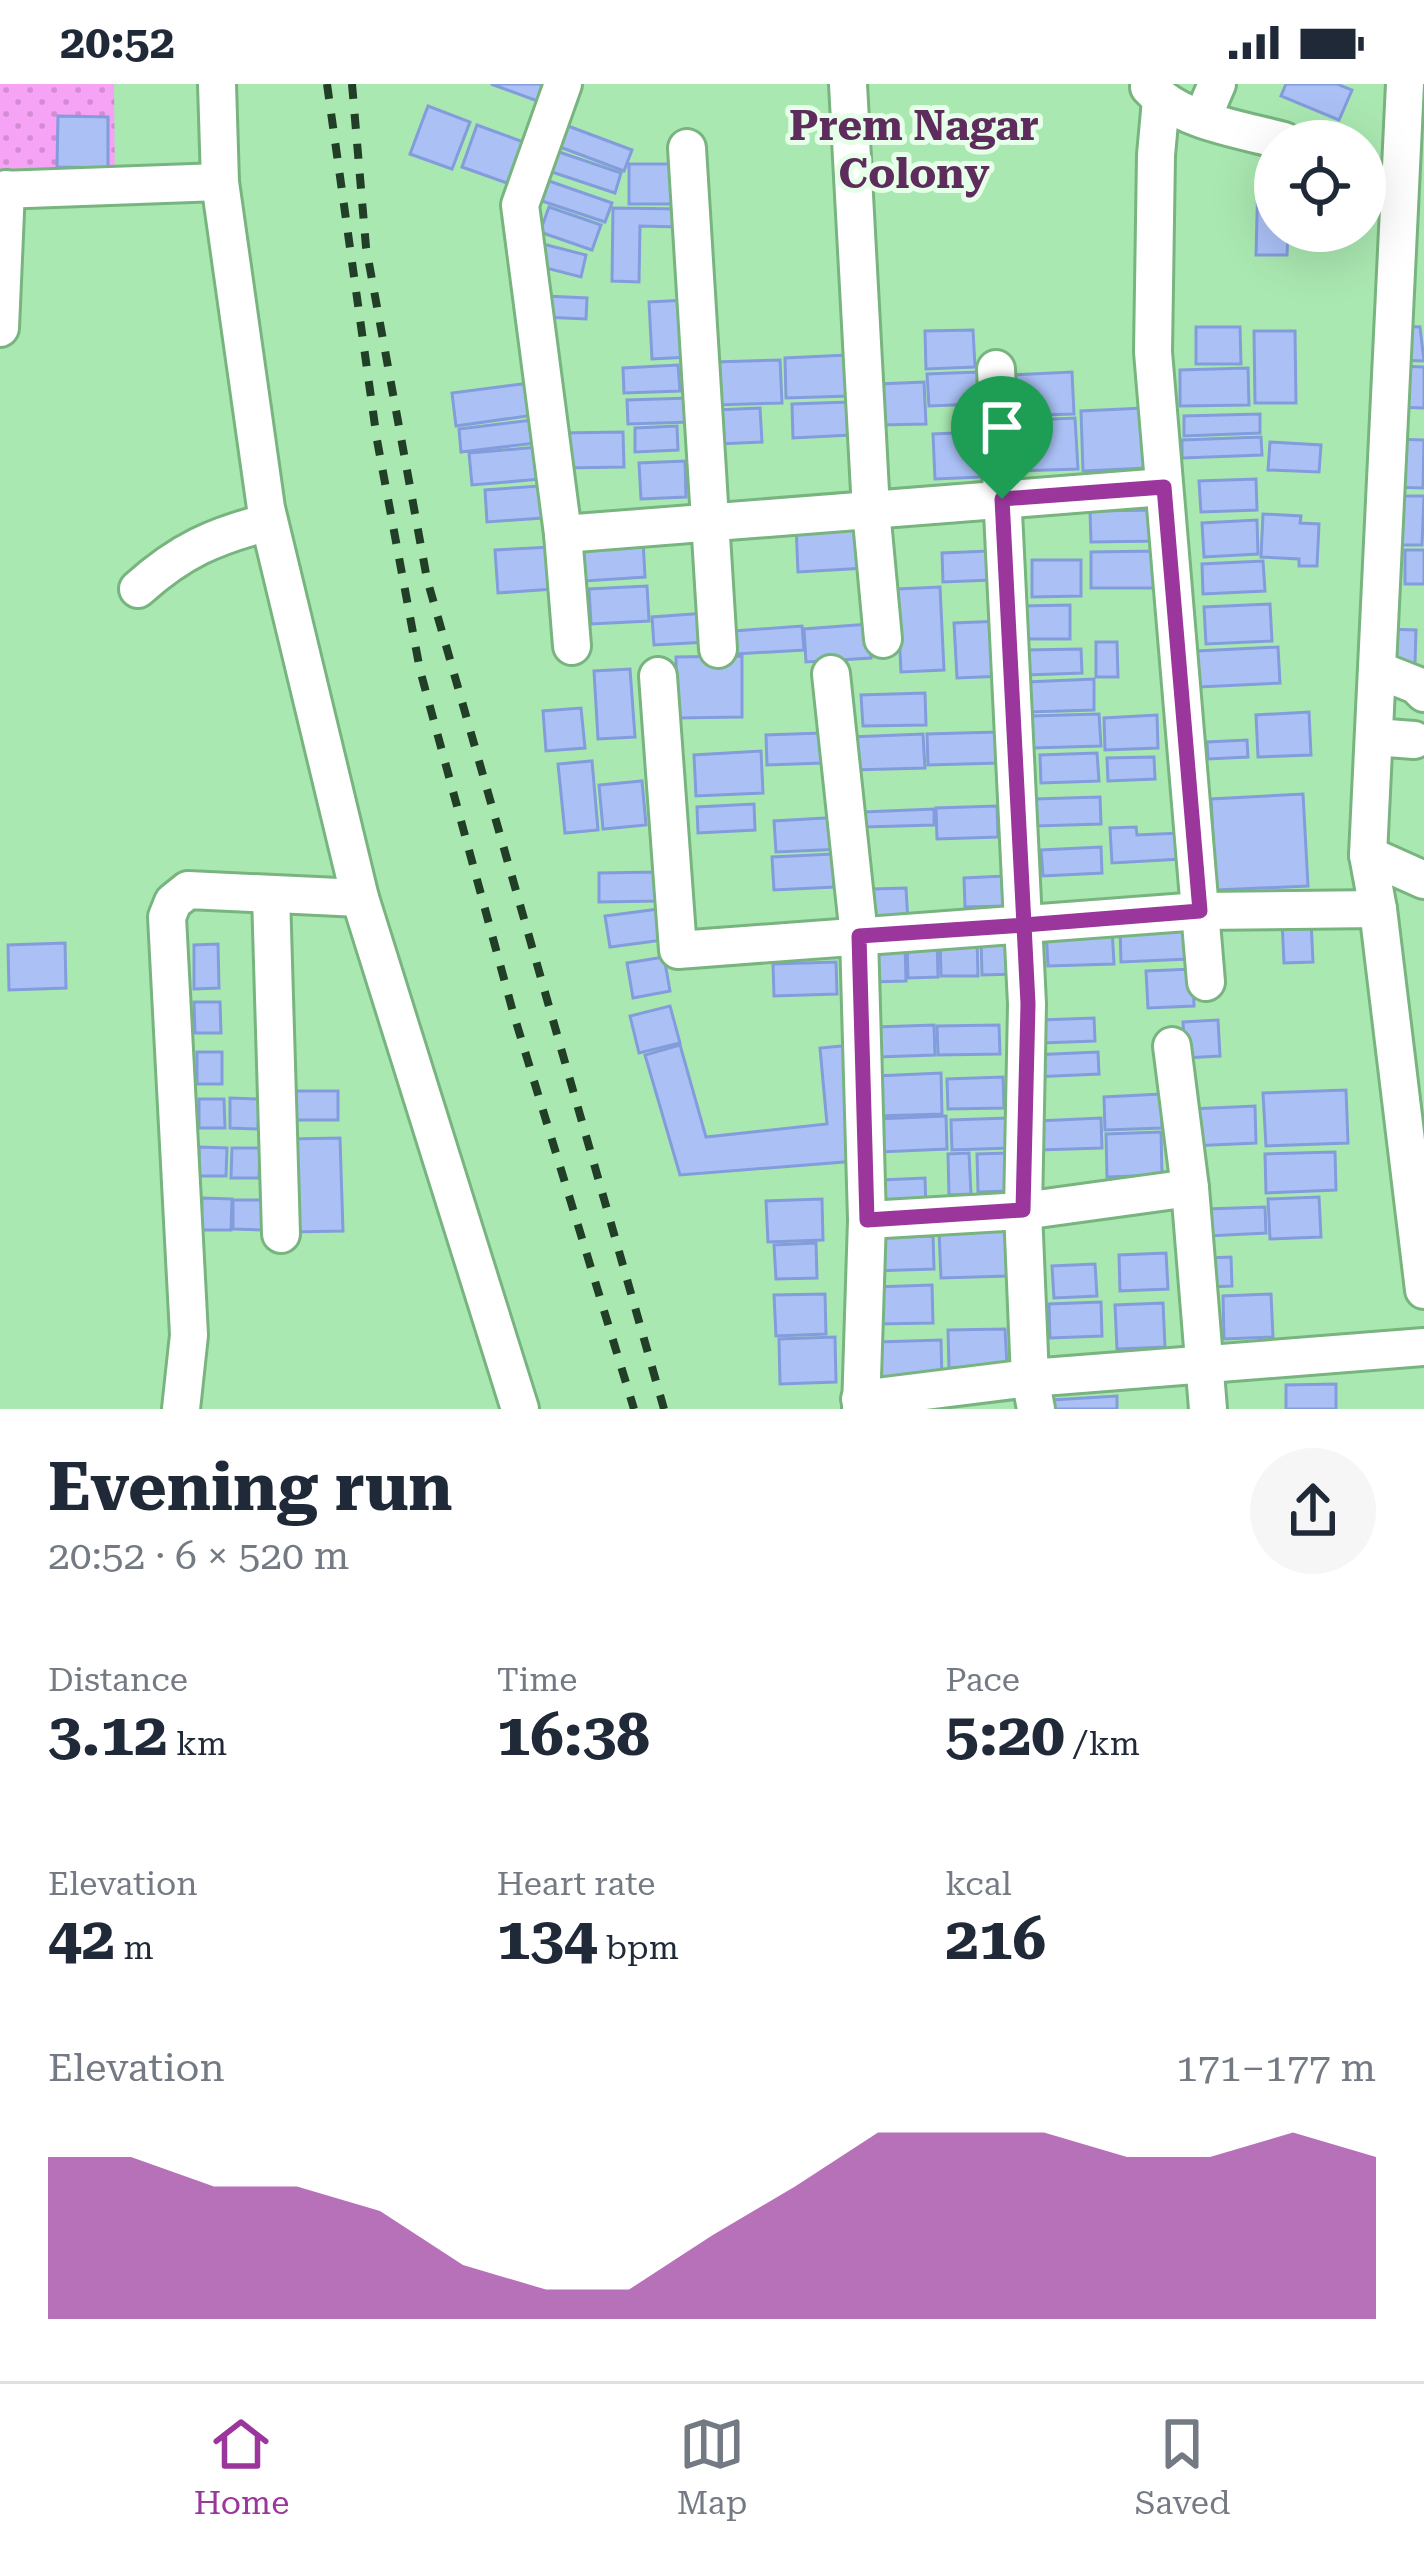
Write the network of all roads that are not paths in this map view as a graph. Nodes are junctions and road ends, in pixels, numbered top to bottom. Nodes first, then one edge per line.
1 (217, 84) edge
2 (563, 84) edge
3 (848, 84) edge
4 (1217, 84) edge
5 (1405, 84) edge
6 (1154, 92) edge
7 (1202, 119) junction
8 (1254, 133) edge
9 (687, 148) dead end
10 (1386, 153) edge
11 (220, 182) junction
12 (1386, 187) edge
13 (3, 189) edge
14 (1410, 304) edge
15 (0, 328) edge
16 (996, 369) dead end
17 (1164, 487) junction
18 (1002, 499) junction
19 (872, 510) junction
20 (269, 522) junction
21 (711, 523) junction
22 (563, 534) junction
23 (138, 589) dead end
24 (883, 639) dead end
25 (572, 646) dead end
26 (718, 649) dead end
27 (1378, 670) junction
28 (831, 674) dead end
29 (658, 676) dead end
30 (1424, 693) edge
31 (1374, 737) junction
32 (1414, 740) dead end
33 (1368, 855) junction
34 (1424, 880) edge
35 (271, 895) junction
36 (360, 898) junction
37 (1378, 909) junction
38 (1200, 911) junction
39 (1024, 925) junction
40 (859, 936) junction
41 (1206, 982) dead end
42 (1172, 1046) dead end
43 (1190, 1188) junction
44 (1023, 1210) junction
45 (867, 1220) junction
46 (281, 1234) dead end
47 (1424, 1290) edge
48 (1424, 1347) edge
49 (1206, 1366) junction
50 (1033, 1394) edge
51 (860, 1404) edge
52 (181, 1409) edge
53 (520, 1409) edge
54 (1208, 1409) edge

1 - 11 street
2 - 22 street
3 - 19 street
4 - 7 street
5 - 10 street
6 - 7 street
6 - 17 street
7 - 8 street
9 - 21 street
11 - 13 street
11 - 20 street
12 - 14 street
13 - 15 street
14 - 27 street
16 - 18 street
17 - 18 street
17 - 38 street
18 - 19 street
18 - 39 street
19 - 21 street
19 - 24 street
20 - 23 street
20 - 36 street
21 - 22 street
21 - 26 street
22 - 25 street
27 - 30 street
27 - 31 street
28 - 40 street
29 - 40 street
31 - 32 street
31 - 33 street
33 - 34 street
33 - 37 street
35 - 36 street
35 - 46 street
35 - 52 street
36 - 53 street
37 - 38 street
37 - 47 street
38 - 39 street
38 - 41 street
39 - 40 street
39 - 44 street
40 - 45 street
42 - 43 street
43 - 44 street
43 - 49 street
44 - 45 street
44 - 50 street
45 - 51 street
48 - 49 street
49 - 50 street
49 - 54 street
50 - 51 street

